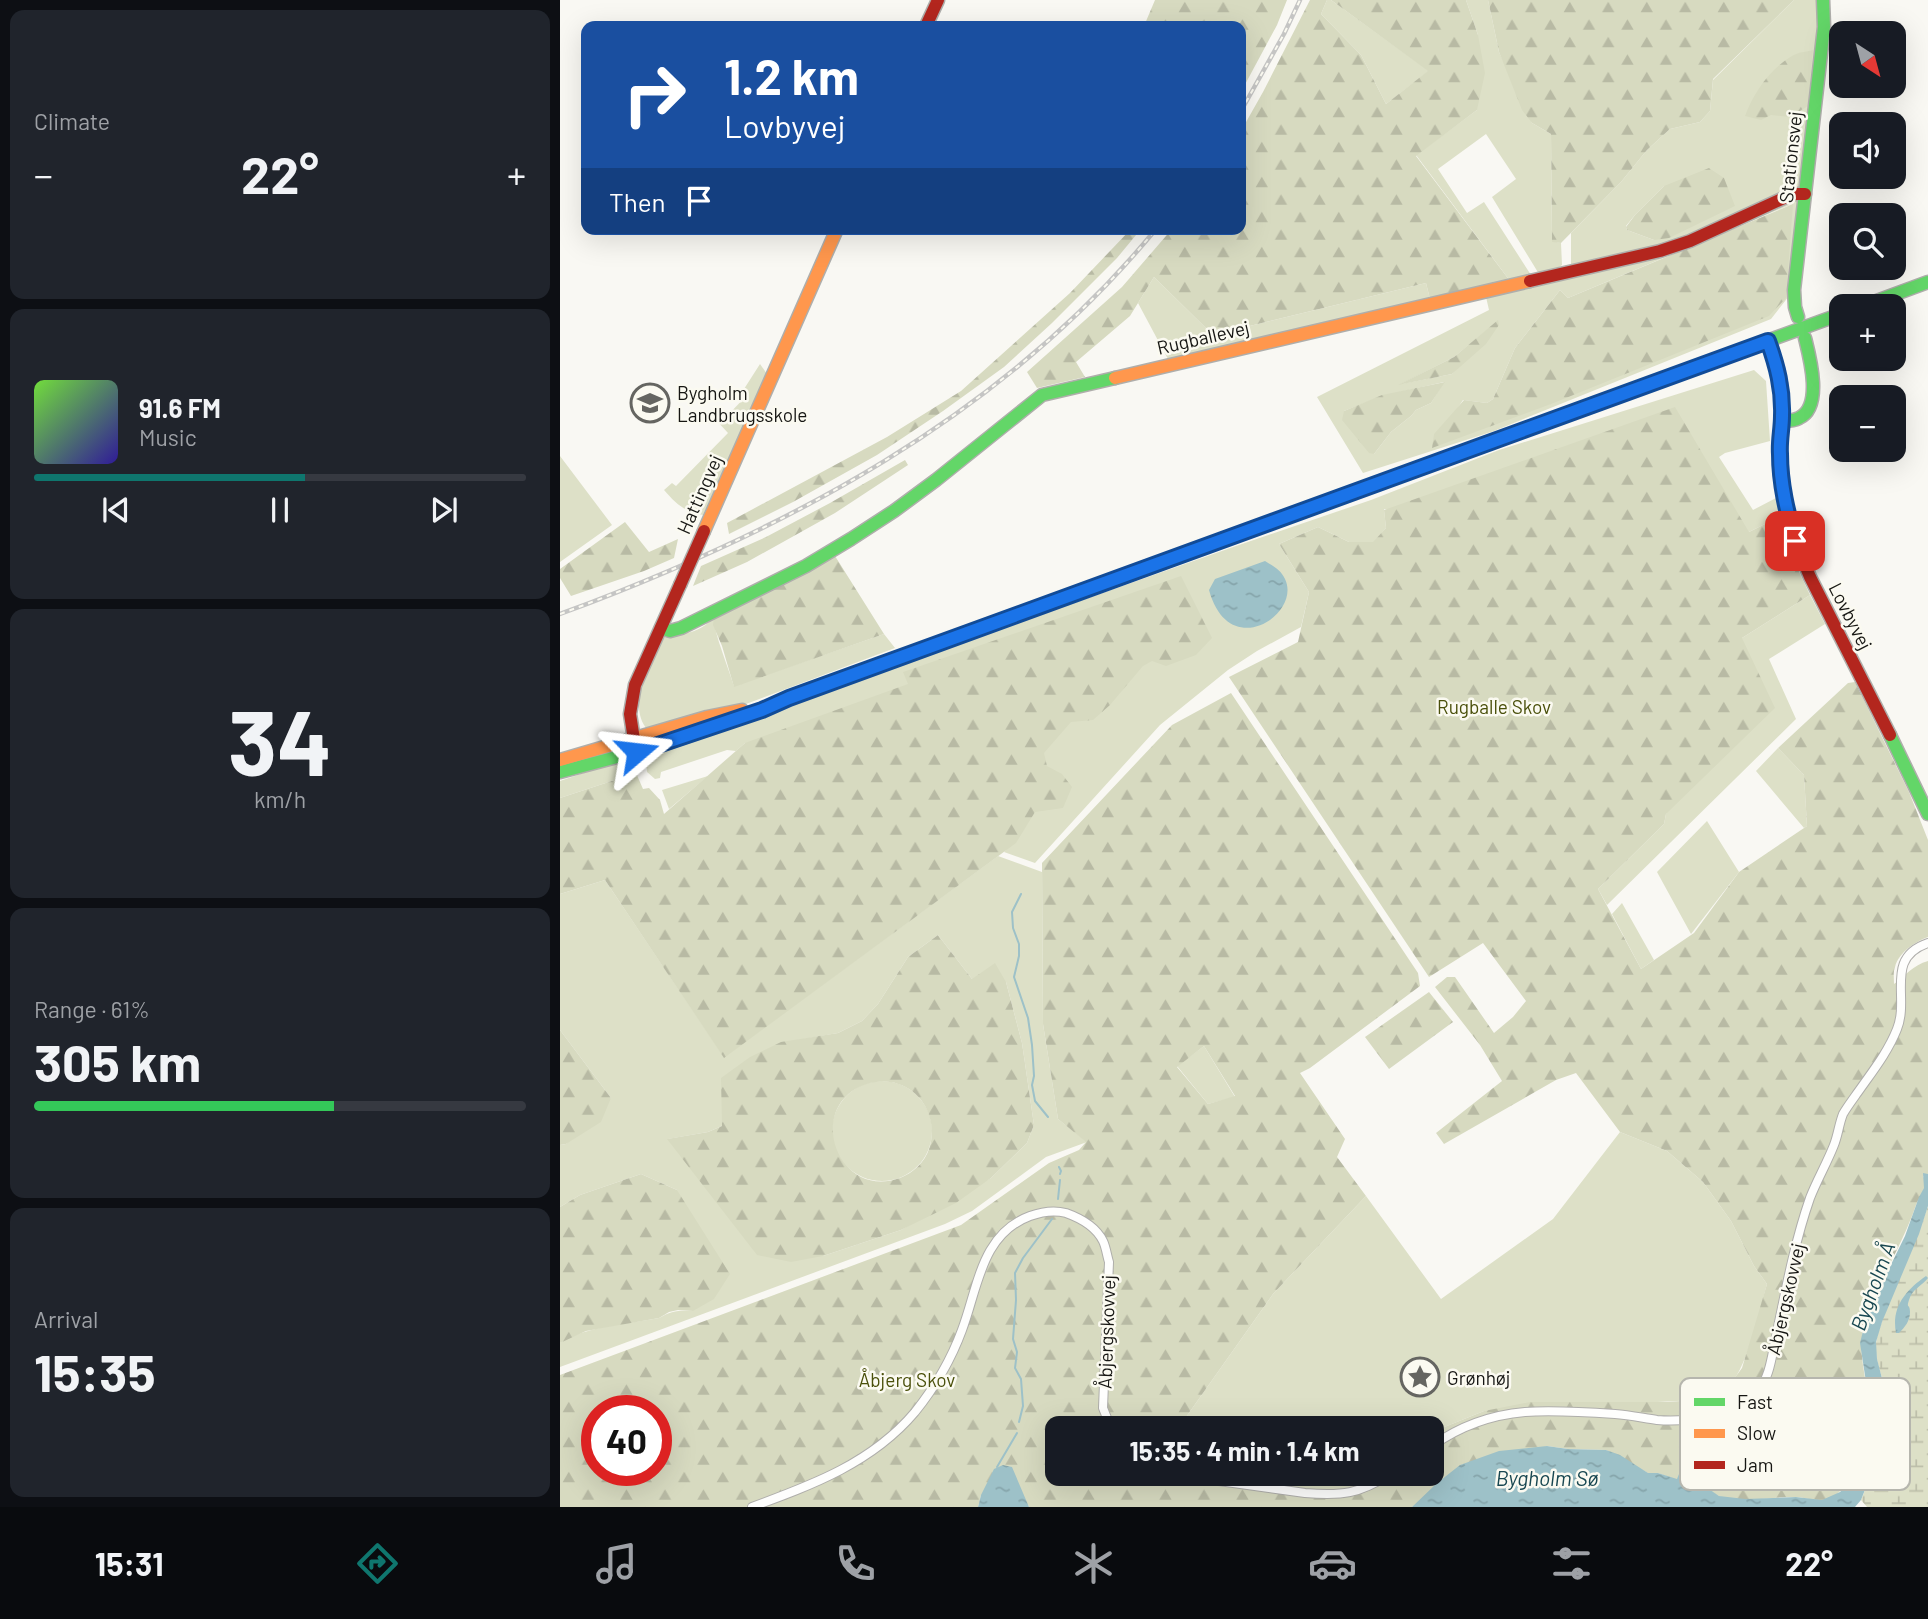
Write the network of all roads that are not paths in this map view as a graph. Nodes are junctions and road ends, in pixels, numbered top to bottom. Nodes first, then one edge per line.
1 (938, 0) edge
2 (1823, 0) edge
3 (928, 21) edge
4 (1805, 194) junction
5 (834, 235) edge
6 (1928, 282) edge
7 (1896, 294) edge
8 (1798, 317) dead end
9 (1829, 318) edge
10 (1805, 338) dead end
11 (1768, 341) junction
12 (1782, 421) junction
13 (660, 628) junction
14 (635, 746) junction
15 (560, 760) edge
16 (560, 770) edge
17 (1928, 814) edge
18 (1928, 943) edge
19 (1766, 1378) edge
20 (1105, 1416) edge
21 (1680, 1420) edge
22 (1444, 1438) edge
23 (1255, 1486) edge
24 (1369, 1486) edge
25 (751, 1507) edge

1 - 3 street
2 - 4 street, Stationsvej
4 - 8 street, Stationsvej
4 - 13 street, Rugballevej
5 - 13 street, Hattingvej, bridge
6 - 7 street
9 - 11 street
10 - 12 street
11 - 12 street, Lovbyvej
11 - 14 street
12 - 17 street, Lovbyvej
13 - 14 street, Hattingvej
14 - 15 street
14 - 16 street
18 - 19 street, Åbjergskovvej
20 - 25 street, Åbjergskovvej
21 - 22 street, Åbjergskovvej
23 - 24 street

